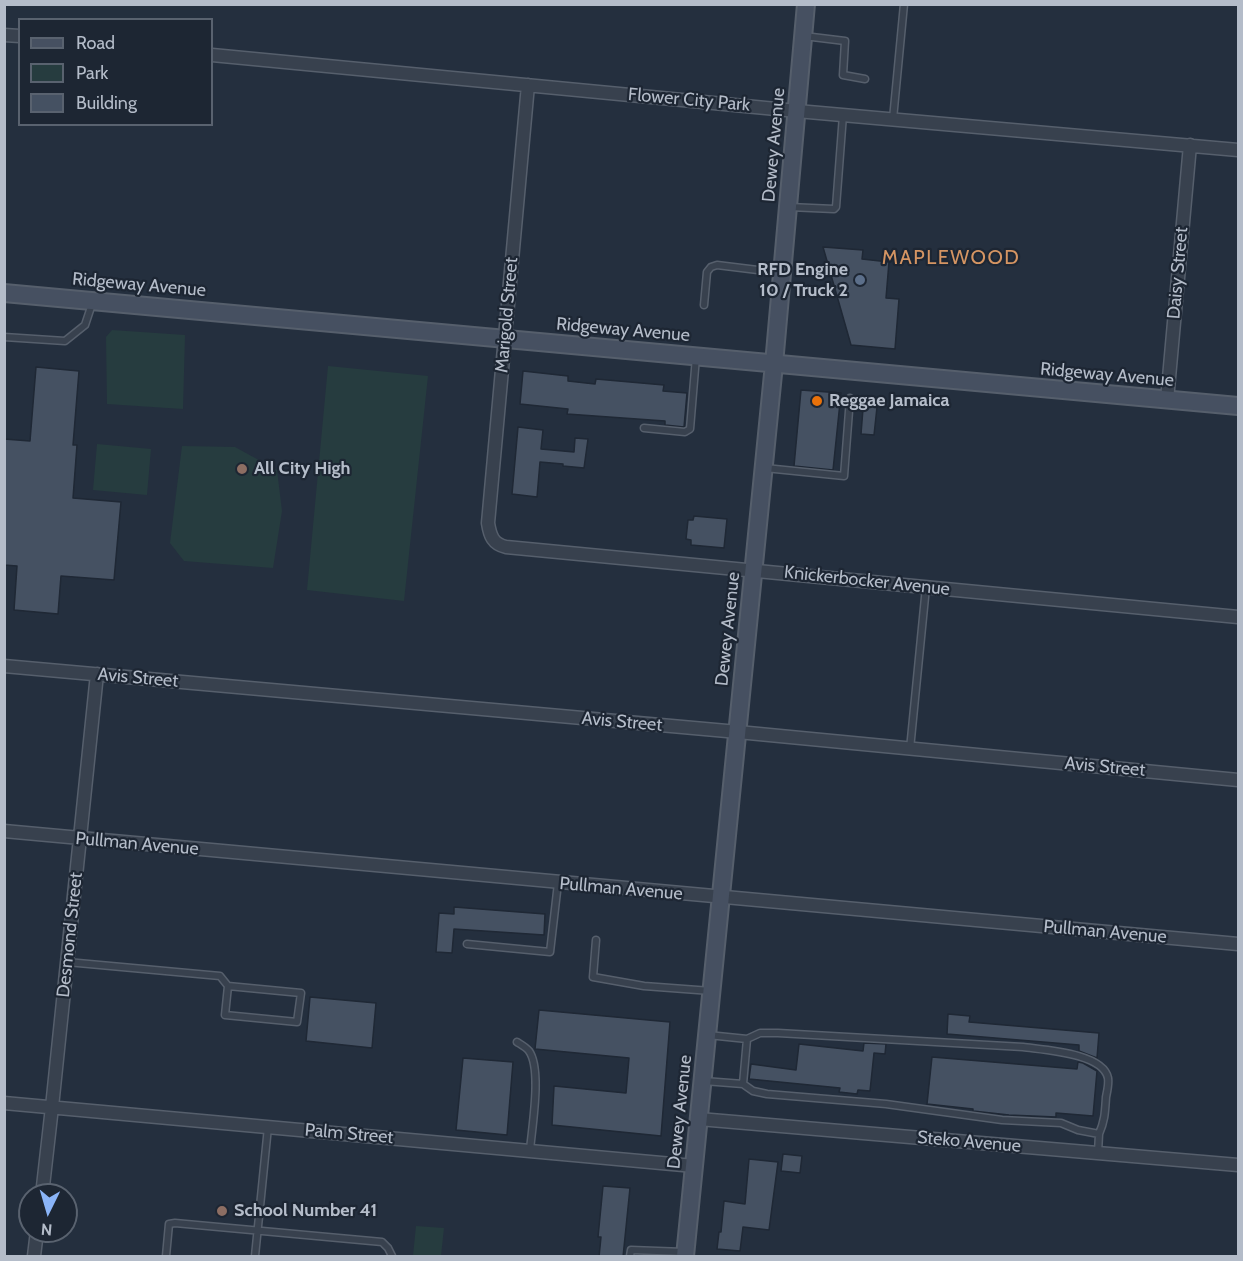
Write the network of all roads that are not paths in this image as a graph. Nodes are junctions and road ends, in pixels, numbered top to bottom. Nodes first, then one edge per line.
1 (806, 4) edge
2 (904, 4) edge
3 (803, 36) junction
4 (213, 55) edge
5 (865, 79) dead end
6 (528, 85) junction
7 (796, 111) junction
8 (843, 115) junction
9 (892, 119) junction
10 (1190, 146) junction
11 (1239, 150) edge
12 (788, 207) junction
13 (782, 273) junction
14 (4, 292) edge
15 (93, 301) junction
16 (704, 305) dead end
17 (4, 336) edge
18 (505, 339) junction
19 (696, 356) junction
20 (774, 364) junction
21 (850, 398) dead end
22 (1167, 400) junction
23 (1239, 406) edge
24 (644, 428) dead end
25 (764, 468) junction
26 (495, 543) joint
27 (754, 571) junction
28 (926, 587) junction
29 (1239, 617) edge
30 (4, 666) edge
31 (97, 674) junction
32 (738, 732) junction
33 (910, 749) junction
34 (1239, 780) edge
35 (4, 831) edge
36 (80, 839) junction
37 (558, 883) junction
38 (721, 898) junction
39 (596, 940) dead end
40 (1239, 944) edge
41 (467, 945) dead end
42 (67, 962) junction
43 (228, 986) junction
44 (712, 991) junction
45 (708, 1035) junction
46 (747, 1039) junction
47 (517, 1042) dead end
48 (703, 1080) junction
49 (743, 1084) junction
50 (4, 1102) edge
51 (52, 1107) junction
52 (699, 1119) junction
53 (268, 1127) junction
54 (1099, 1134) junction
55 (530, 1151) junction
56 (1098, 1153) junction
57 (1239, 1165) edge
58 (694, 1166) junction
59 (43, 1183) edge
60 (257, 1231) junction
61 (686, 1254) edge
62 (166, 1257) edge
63 (255, 1257) edge
64 (392, 1257) edge
65 (630, 1257) edge

1 - 3 street, Dewey Avenue
2 - 9 lane
3 - 5 lane
3 - 7 street, Dewey Avenue
4 - 6 street, Flower City Park
6 - 7 street, Flower City Park
6 - 18 street, Marigold Street
7 - 8 street, Flower City Park
7 - 12 street, Dewey Avenue
8 - 9 street, Flower City Park
8 - 12 lane
9 - 10 street, Flower City Park
10 - 11 street, Flower City Park
10 - 22 street, Daisy Street
12 - 13 street, Dewey Avenue
13 - 16 lane
13 - 20 street, Dewey Avenue
14 - 15 street, Ridgeway Avenue
15 - 17 lane
15 - 18 street, Ridgeway Avenue
18 - 19 street, Ridgeway Avenue
18 - 26 street, Marigold Street
19 - 20 street, Ridgeway Avenue
19 - 24 lane
20 - 22 street, Ridgeway Avenue
20 - 25 street, Dewey Avenue
21 - 25 lane
22 - 23 street, Ridgeway Avenue
25 - 27 street, Dewey Avenue
26 - 27 street, Knickerbocker Avenue
27 - 28 street, Knickerbocker Avenue
27 - 32 street, Dewey Avenue
28 - 29 street, Knickerbocker Avenue
28 - 33 lane
30 - 31 street, Avis Street
31 - 32 street, Avis Street
31 - 36 street, Desmond Street
32 - 33 street, Avis Street
32 - 38 street, Dewey Avenue
33 - 34 street, Avis Street
35 - 36 street, Pullman Avenue
36 - 37 street, Pullman Avenue
36 - 42 street, Desmond Street
37 - 38 street, Pullman Avenue
37 - 41 lane
38 - 40 street, Pullman Avenue
38 - 44 street, Dewey Avenue
39 - 44 lane
42 - 43 lane
42 - 51 street, Desmond Street
43 - 43 lane
44 - 45 street, Dewey Avenue
45 - 46 lane
45 - 48 street, Dewey Avenue
46 - 49 lane
46 - 54 lane
47 - 55 lane
48 - 49 lane
48 - 52 street, Dewey Avenue
49 - 54 lane
50 - 51 street, Palm Street
51 - 53 street, Palm Street
51 - 59 street, Desmond Street
52 - 56 street, Steko Avenue
52 - 58 street, Dewey Avenue
53 - 55 street, Palm Street
53 - 60 lane
54 - 56 lane
55 - 58 street, Palm Street
56 - 57 street, Steko Avenue
58 - 61 street, Dewey Avenue
60 - 62 lane
60 - 63 lane
60 - 64 lane
61 - 65 lane

